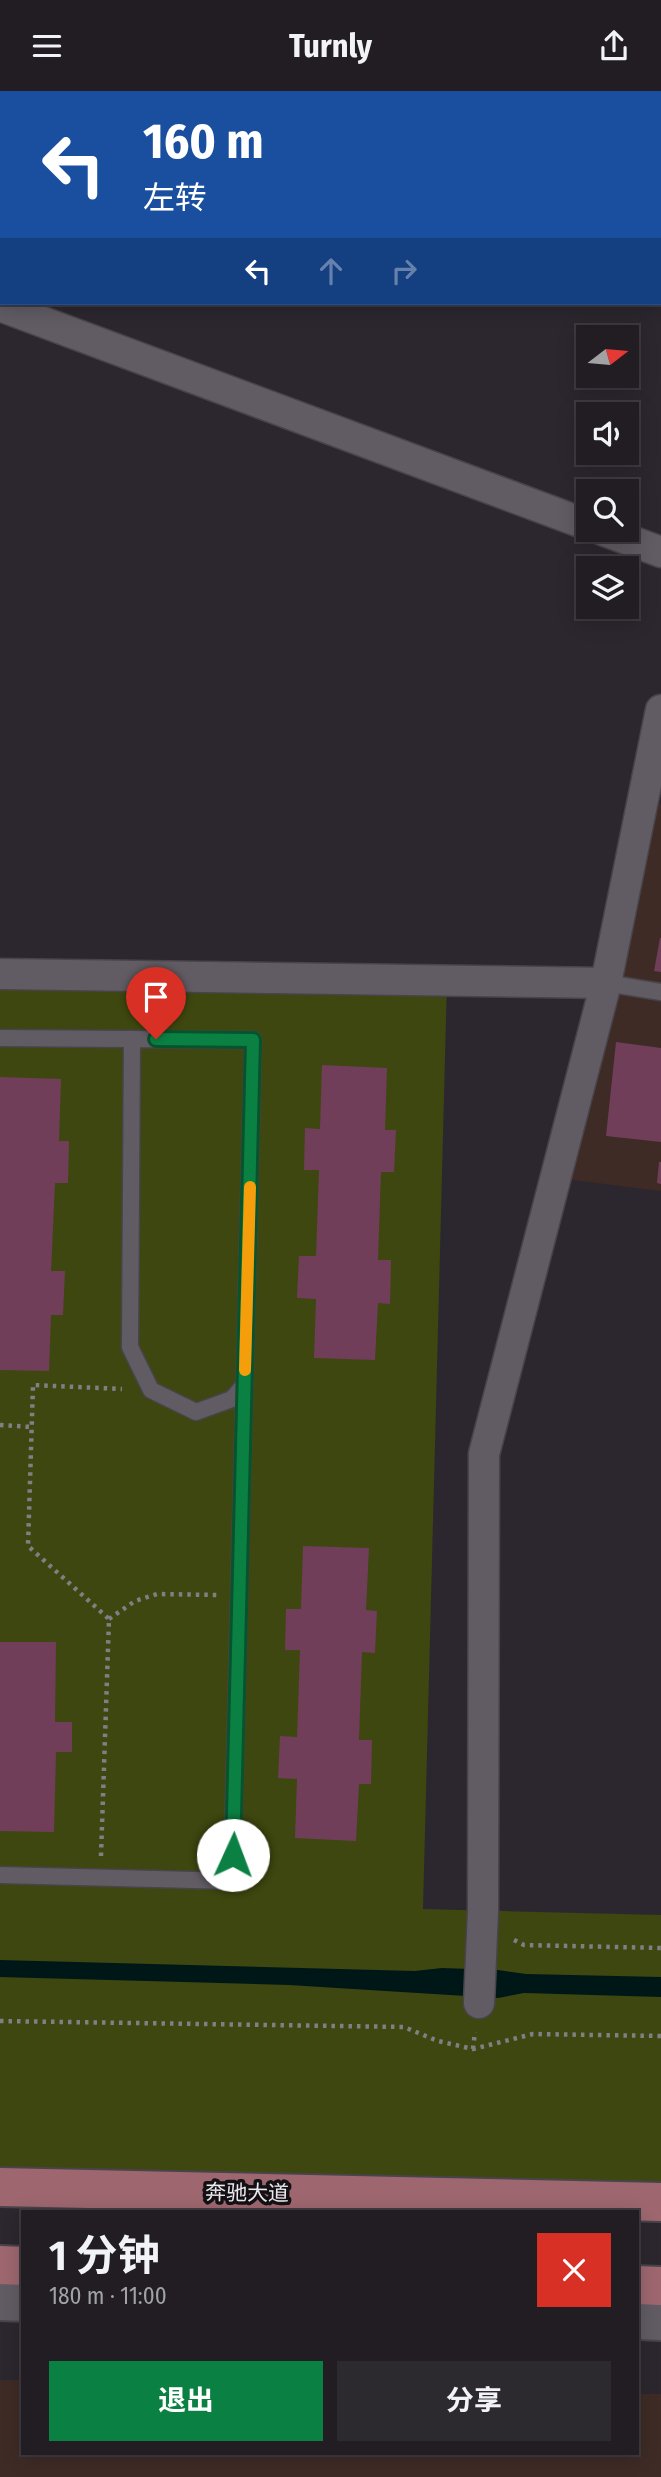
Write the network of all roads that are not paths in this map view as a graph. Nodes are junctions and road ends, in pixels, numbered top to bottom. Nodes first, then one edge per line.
1 (0, 306) edge
2 (576, 521) edge
3 (634, 542) edge
4 (661, 552) edge
5 (661, 710) edge
6 (0, 974) edge
7 (606, 983) junction
8 (661, 992) edge
9 (0, 1038) edge
10 (132, 1039) junction
11 (245, 1384) junction
12 (0, 1875) edge
13 (479, 2003) dead end
14 (0, 2187) edge
15 (661, 2202) edge
16 (0, 2265) edge
17 (21, 2266) edge
18 (639, 2285) edge
19 (661, 2286) edge
20 (0, 2301) edge
21 (21, 2302) edge
22 (639, 2320) edge
23 (661, 2321) edge

1 - 2 street
3 - 4 street
5 - 7 street
6 - 7 street
7 - 8 lane
7 - 13 street
9 - 10 lane
10 - 11 lane
10 - 11 lane
11 - 12 lane
14 - 15 main road, 奔驰大道
16 - 17 main road
18 - 19 main road
20 - 21 street
22 - 23 street

